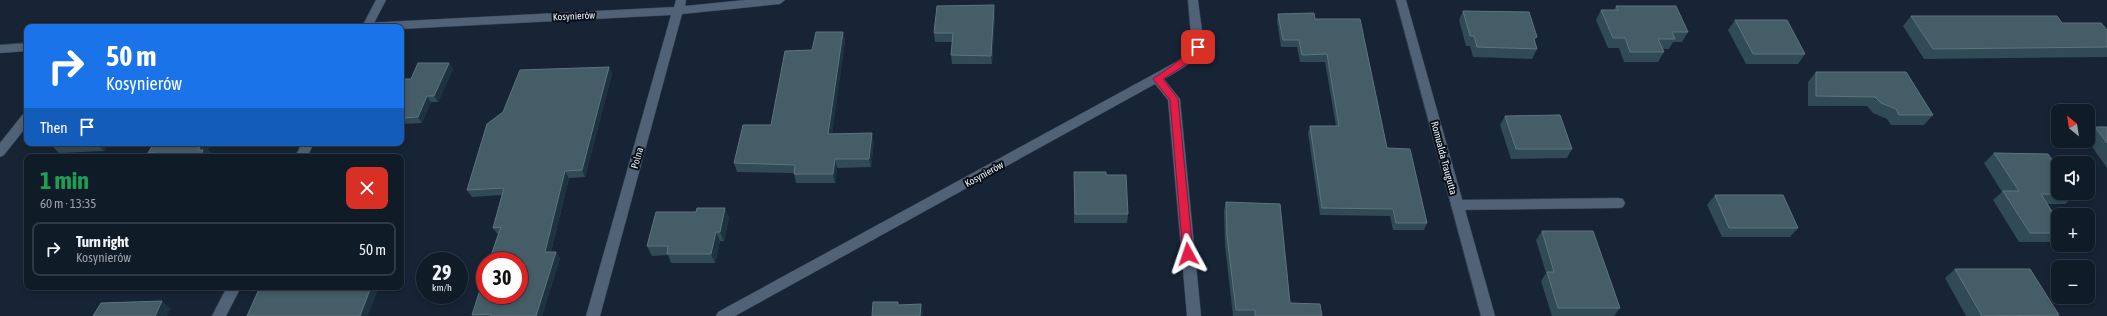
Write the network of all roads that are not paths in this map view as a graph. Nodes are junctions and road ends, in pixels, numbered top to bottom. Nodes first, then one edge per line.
1 (381, 0) edge
2 (780, 0) edge
3 (1193, 0) edge
4 (1401, 0) edge
5 (680, 6) edge
6 (368, 24) edge
7 (404, 24) edge
8 (24, 47) edge
9 (0, 49) edge
10 (1157, 79) junction
11 (24, 121) edge
12 (0, 152) edge
13 (1619, 203) dead end
14 (1457, 205) junction
15 (232, 290) edge
16 (219, 316) edge
17 (593, 316) edge
18 (722, 316) edge
19 (1194, 316) edge
20 (1488, 316) edge

1 - 6 street
2 - 5 street, Kosynierów
3 - 10 street, Kosynierów
4 - 14 street, Romualda Traugutta
5 - 7 street, Kosynierów
5 - 17 street, Polna
8 - 9 street
10 - 18 street, Kosynierów
10 - 19 street
11 - 12 street
13 - 14 street
14 - 20 street, Romualda Traugutta
15 - 16 street

